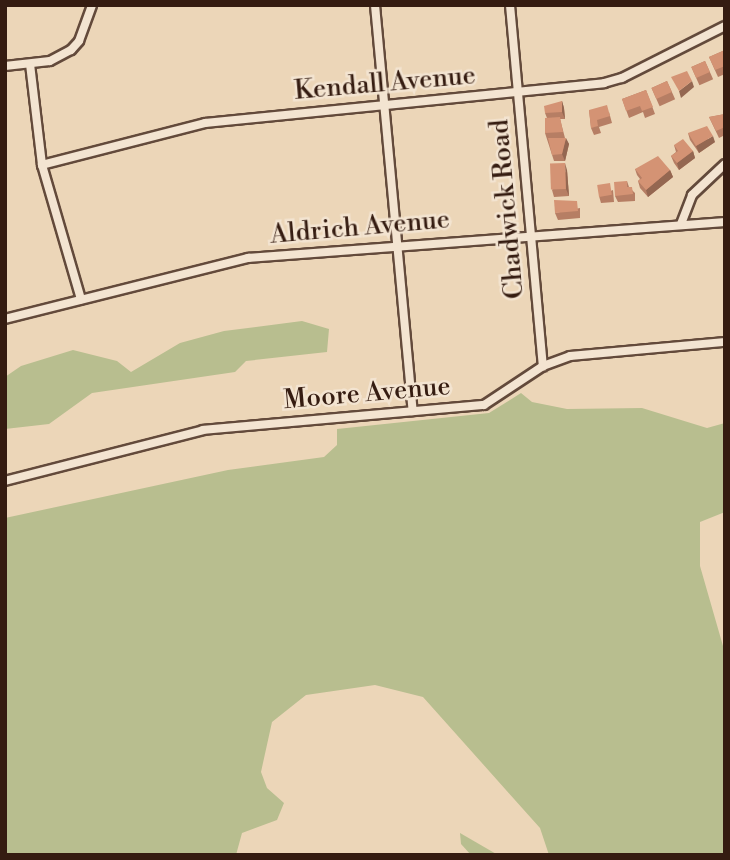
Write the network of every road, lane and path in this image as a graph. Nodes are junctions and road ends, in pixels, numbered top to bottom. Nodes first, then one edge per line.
1 (92, 5) edge
2 (375, 5) edge
3 (510, 5) edge
4 (725, 26) edge
5 (30, 64) junction
6 (5, 66) edge
7 (518, 93) junction
8 (383, 103) junction
9 (725, 164) edge
10 (42, 165) junction
11 (725, 222) edge
12 (681, 224) junction
13 (531, 236) junction
14 (396, 246) junction
15 (81, 299) junction
16 (5, 319) edge
17 (725, 342) edge
18 (543, 366) junction
19 (413, 411) junction
20 (5, 481) edge

1 - 5 street
2 - 8 street
3 - 7 street, Chadwick Road
4 - 7 street, Kendall Avenue
5 - 6 street
5 - 10 street
7 - 8 street, Kendall Avenue
7 - 13 street, Chadwick Road
8 - 10 street, Kendall Avenue
8 - 14 street
9 - 12 street
10 - 15 street
11 - 12 street, Aldrich Avenue
12 - 13 street, Aldrich Avenue
13 - 14 street, Aldrich Avenue
13 - 18 street, Chadwick Road
14 - 15 street, Aldrich Avenue
14 - 19 street
15 - 16 street, Aldrich Avenue
17 - 18 street, Moore Avenue
18 - 19 street, Moore Avenue
19 - 20 street, Moore Avenue

